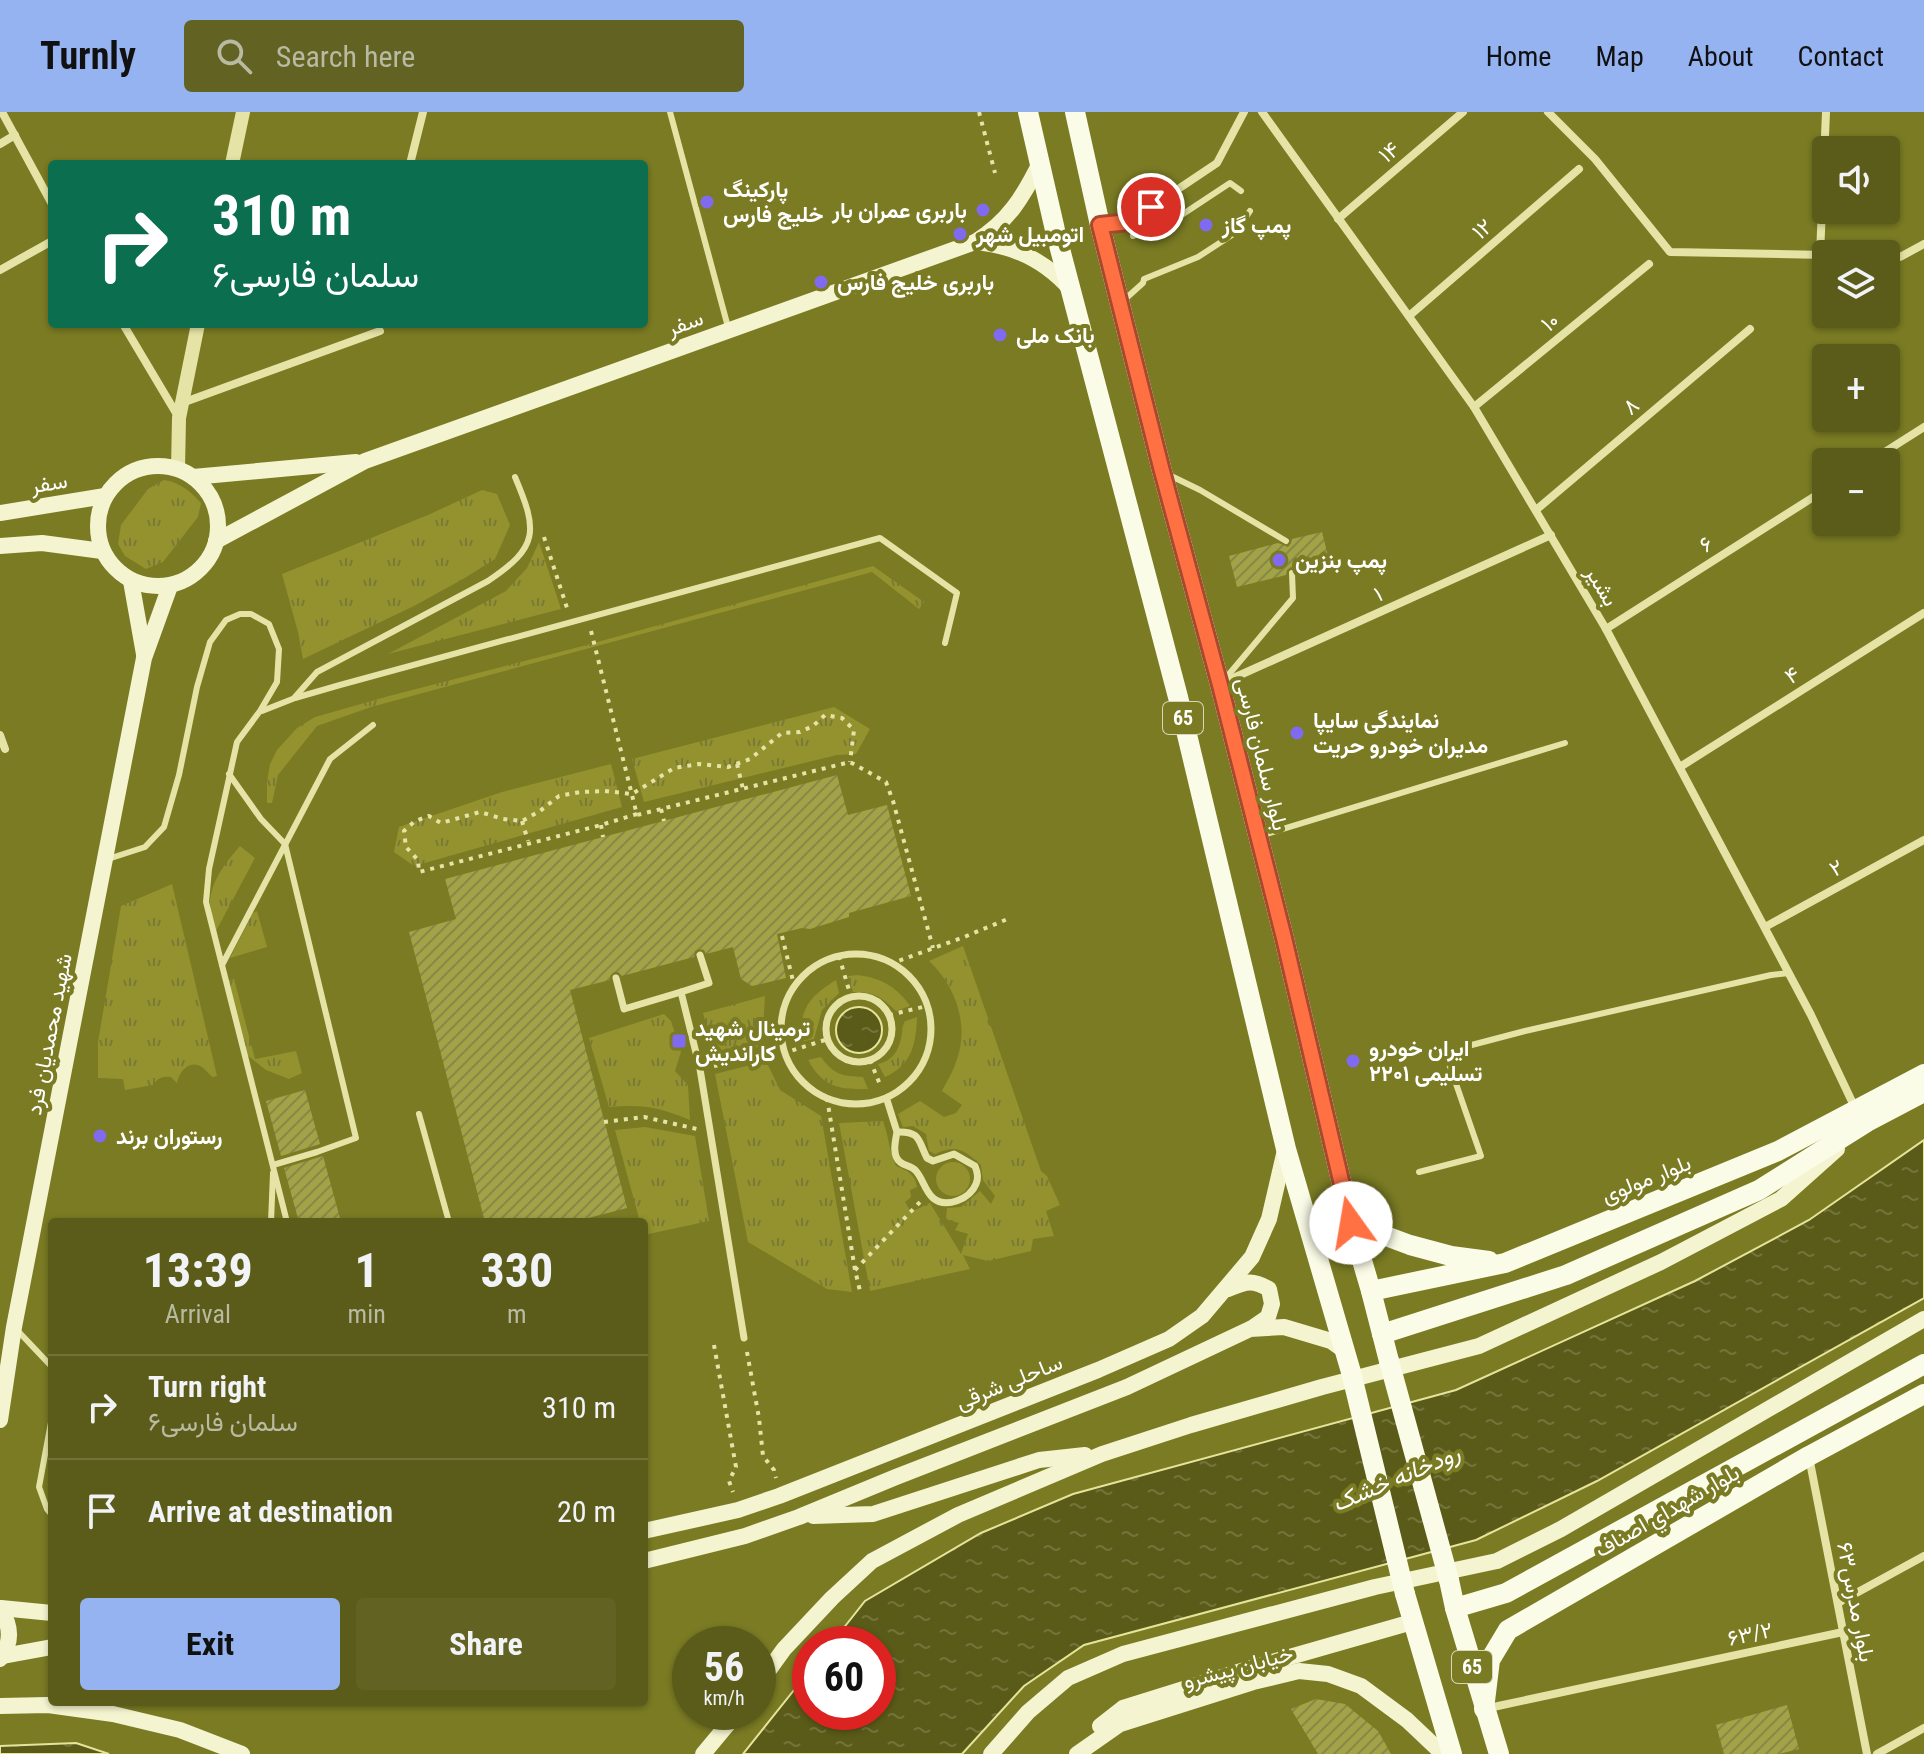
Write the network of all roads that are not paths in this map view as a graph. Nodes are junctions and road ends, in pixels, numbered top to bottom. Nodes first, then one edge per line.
1 (2, 112) edge
2 (243, 112) edge
3 (423, 112) edge
4 (670, 112) edge
5 (1028, 112) edge
6 (1075, 112) edge
7 (1244, 112) edge
8 (1262, 112) edge
9 (1463, 112) edge
10 (1548, 112) edge
11 (1826, 112) edge
12 (15, 135) junction
13 (0, 144) edge
14 (233, 160) edge
15 (411, 160) edge
16 (1040, 163) junction
17 (1579, 169) dead end
18 (1241, 191) dead end
19 (48, 197) edge
20 (1250, 211) dead end
21 (1338, 219) junction
22 (1100, 225) junction
23 (1133, 236) dead end
24 (1823, 240) edge
25 (975, 242) junction
26 (48, 243) edge
27 (1924, 244) edge
28 (1812, 255) edge
29 (1900, 257) edge
30 (1649, 264) dead end
31 (0, 270) edge
32 (1071, 291) junction
33 (1120, 303) junction
34 (1409, 316) junction
35 (126, 328) edge
36 (197, 328) edge
37 (1750, 329) dead end
38 (729, 330) junction
39 (380, 331) dead end
40 (1474, 407) junction
41 (180, 411) junction
42 (1924, 427) edge
43 (1891, 448) edge
44 (365, 461) junction
45 (1162, 471) junction
46 (186, 473) junction
47 (515, 477) dead end
48 (105, 496) junction
49 (1812, 498) edge
50 (1536, 510) junction
51 (0, 513) edge
52 (1551, 535) junction
53 (216, 541) junction
54 (1286, 541) dead end
55 (0, 546) edge
56 (102, 551) junction
57 (1292, 573) dead end
58 (131, 581) junction
59 (170, 586) junction
60 (1924, 613) edge
61 (1606, 629) junction
62 (945, 643) dead end
63 (144, 658) junction
64 (1220, 685) junction
65 (295, 698) junction
66 (260, 711) junction
67 (373, 725) dead end
68 (0, 735) edge
69 (1565, 743) dead end
70 (5, 749) dead end
71 (1680, 767) junction
72 (229, 774) junction
73 (1258, 836) junction
74 (1924, 840) edge
75 (285, 844) junction
76 (105, 860) junction
77 (1765, 927) junction
78 (700, 955) dead end
79 (222, 965) junction
80 (1789, 973) junction
81 (616, 978) dead end
82 (681, 992) junction
83 (870, 1060) joint
84 (1924, 1074) edge
85 (1924, 1092) edge
86 (887, 1100) junction
87 (419, 1114) dead end
88 (1861, 1117) junction
89 (897, 1132) junction
90 (1286, 1149) junction
91 (273, 1165) junction
92 (1419, 1172) dead end
93 (271, 1218) edge
94 (286, 1218) edge
95 (448, 1218) edge
96 (1351, 1223) junction
97 (1505, 1263) junction
98 (1396, 1285) junction
99 (1226, 1289) junction
100 (1371, 1291) junction
101 (1924, 1319) edge
102 (1405, 1326) junction
103 (14, 1327) junction
104 (1250, 1329) junction
105 (1382, 1334) junction
106 (744, 1338) road end
107 (1345, 1351) junction
108 (48, 1363) edge
109 (1924, 1364) edge
110 (1924, 1394) edge
111 (0, 1420) edge
112 (1800, 1432) junction
113 (48, 1439) edge
114 (1102, 1454) junction
115 (1809, 1456) junction
116 (48, 1510) edge
117 (799, 1517) junction
118 (648, 1530) edge
119 (1924, 1556) edge
120 (648, 1560) edge
121 (1838, 1603) junction
122 (0, 1608) edge
123 (1455, 1608) junction
124 (48, 1613) edge
125 (1412, 1622) junction
126 (1843, 1632) junction
127 (48, 1648) edge
128 (2, 1657) edge
129 (776, 1660) edge
130 (48, 1705) edge
131 (0, 1706) edge
132 (55, 1706) edge
133 (1484, 1709) junction
134 (1924, 1728) edge
135 (723, 1730) edge
136 (242, 1754) edge
137 (703, 1754) edge
138 (991, 1754) edge
139 (1063, 1754) edge
140 (1077, 1754) edge
141 (1443, 1754) edge
142 (1452, 1754) edge
143 (1499, 1754) edge
144 (1867, 1754) edge
145 (1877, 1754) edge

1 - 12 street
2 - 14 street
3 - 15 street
4 - 38 lane
5 - 16 main road, 65
6 - 22 main road, بلوار سلمان فارسی / 65
7 - 22 street
8 - 21 street, بشیر
9 - 21 street, ۱۴
10 - 28 street
11 - 24 street
12 - 13 street
12 - 19 street
16 - 25 main road, سفر
16 - 32 main road, 65
17 - 34 street, ۱۲
18 - 23 lane
20 - 33 lane
21 - 34 street, بشیر
22 - 33 main road, بلوار سلمان فارسی / 65
25 - 32 main road
25 - 38 main road, سفر
26 - 31 street
27 - 29 street
30 - 40 street, ۱۰
32 - 90 main road, 65
33 - 45 main road, بلوار سلمان فارسی / 65
34 - 40 street, بشیر
35 - 41 street
36 - 41 street
37 - 50 street, ۸
38 - 44 main road, سفر
39 - 41 street
40 - 50 street, بشیر
41 - 46 street
42 - 43 street
44 - 46 main road, سفر
44 - 53 main road, سفر
45 - 54 lane
45 - 64 main road, بلوار سلمان فارسی / 65
46 - 48 main road
46 - 53 main road
47 - 65 lane
48 - 51 main road, سفر
48 - 56 main road
49 - 61 street, ۶
50 - 52 street, بشیر
52 - 61 street, بشیر
52 - 64 street, ۱
53 - 59 main road
55 - 56 main road
56 - 58 main road
57 - 64 lane
58 - 59 main road
58 - 63 main road
59 - 63 main road
60 - 71 street, ۴
61 - 71 street, بشیر
62 - 65 lane
63 - 76 main road, شهید محمدیان فرد
64 - 73 main road, بلوار سلمان فارسی / 65
65 - 66 lane
66 - 72 lane
66 - 76 lane
67 - 75 lane
68 - 70 street
69 - 73 lane
71 - 77 street, بشیر
72 - 75 lane
72 - 79 lane
73 - 96 main road, بلوار سلمان فارسی / 65
74 - 77 street, ۲
75 - 79 lane
75 - 91 lane
76 - 103 main road, شهید محمدیان فرد
77 - 80 street, بشیر
78 - 82 street
79 - 91 lane
80 - 88 street, بشیر
80 - 92 lane
81 - 82 street
82 - 106 street
83 - 83 street
84 - 88 main road, بلوار مولوی
85 - 88 main road, بلوار مولوی
86 - 86 street
86 - 89 street
87 - 95 lane
88 - 97 main road, بلوار مولوی
88 - 102 main road, بلوار مولوی
88 - 114 main road
89 - 89 street
90 - 99 main road, ساحلی شرقی
90 - 107 main road, 65
91 - 93 lane
91 - 94 lane
96 - 97 main road
96 - 100 main road, بلوار سلمان فارسی / 65
97 - 98 main road, بلوار مولوی
98 - 100 main road, بلوار مولوی
98 - 102 main road
99 - 104 main road
99 - 118 main road, ساحلی شرقی
100 - 105 main road, بلوار سلمان فارسی / 65
101 - 138 main road
102 - 105 main road, بلوار مولوی
103 - 108 lane
103 - 111 main road, شهید محمدیان فرد
104 - 107 main road
104 - 117 main road
105 - 123 main road, بلوار سلمان فارسی / 65, bridge
107 - 125 main road, 65, bridge
109 - 112 main road, بلوار شهداي اصناف
110 - 115 main road, بلوار شهداي اصناف
112 - 115 main road
112 - 123 main road, بلوار شهداي اصناف
113 - 116 lane
114 - 117 main road
114 - 129 main road
115 - 121 street, بلوار مدرس۶۳
115 - 133 main road, بلوار شهداي اصناف
117 - 120 main road
119 - 121 street
121 - 126 street, بلوار مدرس۶۳
122 - 124 main road
122 - 128 main road
123 - 133 main road, 65
125 - 139 main road, خیابان پیشرو
125 - 142 main road, 65
126 - 133 street, ۶۳/۲
126 - 144 street, بلوار مدرس۶۳
127 - 128 main road
130 - 131 main road
132 - 136 main road
133 - 143 main road, 65
134 - 145 street
135 - 137 main road
140 - 141 main road, خیابان پیشرو

